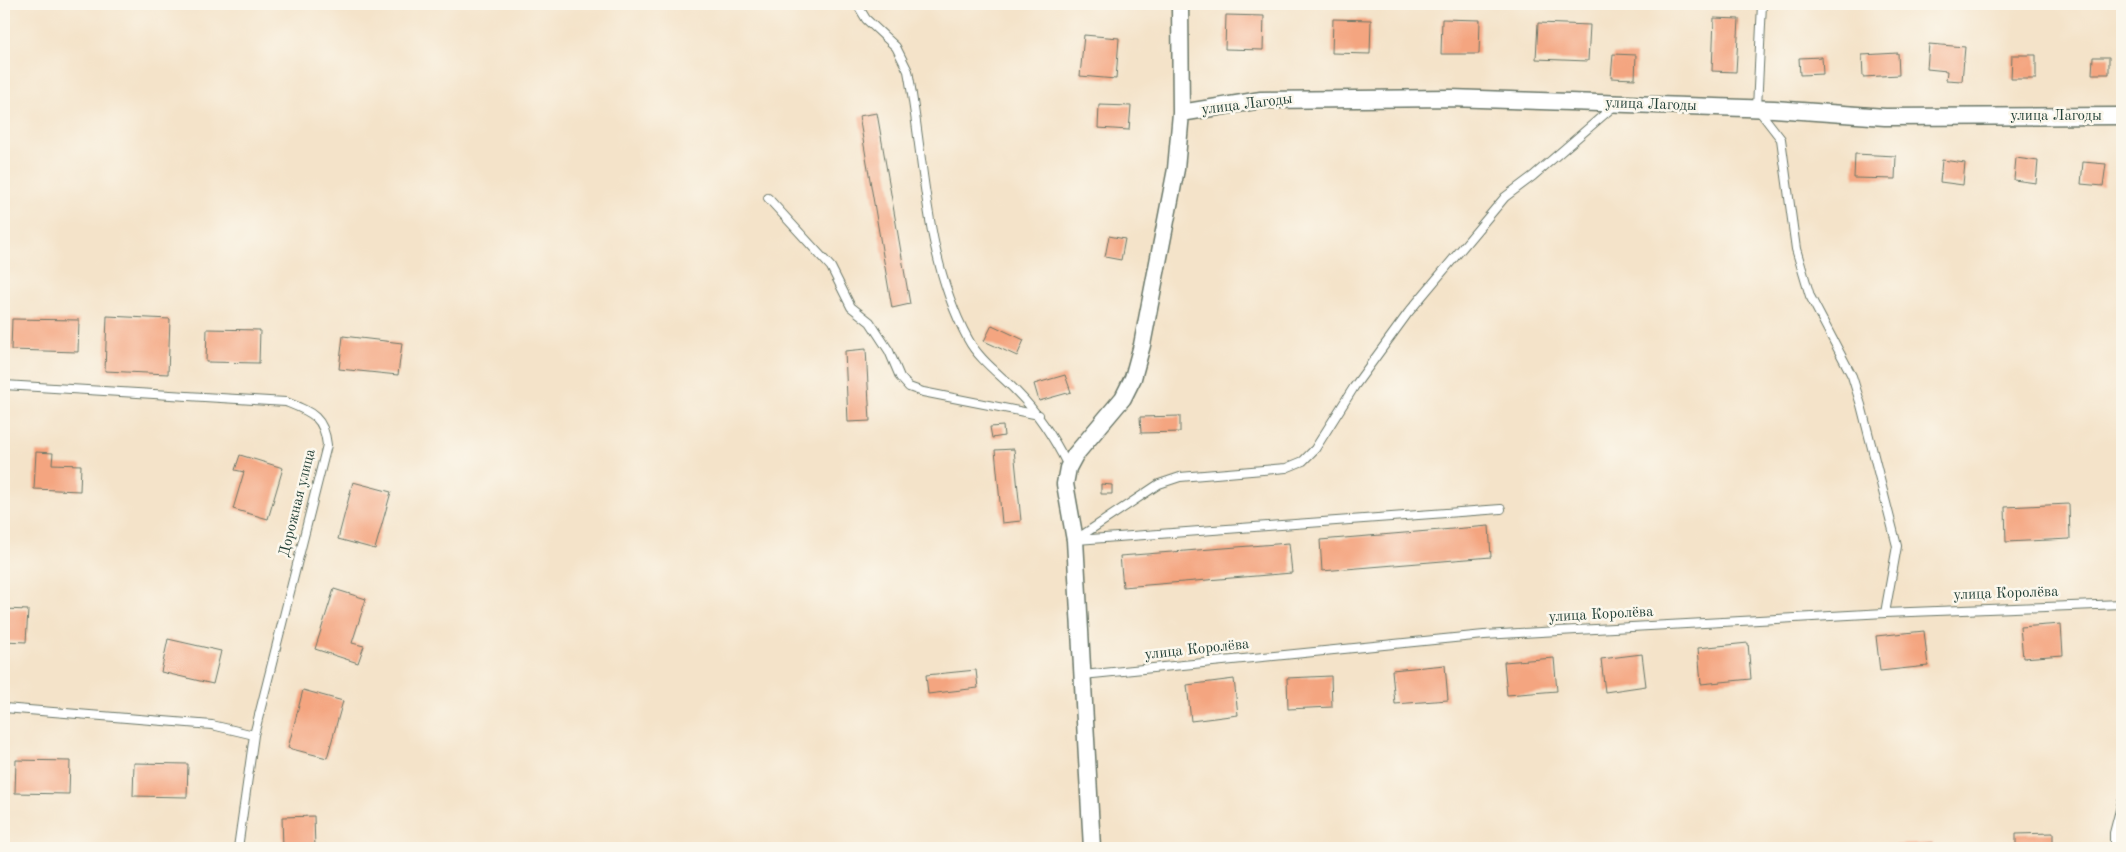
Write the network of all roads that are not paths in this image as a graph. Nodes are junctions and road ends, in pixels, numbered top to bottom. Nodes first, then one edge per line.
1 (857, 4) edge
2 (1180, 4) edge
3 (1762, 4) edge
4 (1615, 104) junction
5 (1757, 108) junction
6 (1181, 113) junction
7 (2122, 116) edge
8 (768, 198) dead end
9 (4, 385) edge
10 (1039, 415) junction
11 (1068, 468) junction
12 (1501, 509) dead end
13 (1075, 540) junction
14 (2122, 604) edge
15 (1886, 613) junction
16 (1083, 675) junction
17 (4, 708) edge
18 (254, 735) junction
19 (2122, 802) edge
20 (238, 848) edge
21 (1092, 848) edge
22 (2114, 848) edge

1 - 10 lane
2 - 6 street
3 - 5 lane
4 - 5 street, улица Лагоды
4 - 6 street, улица Лагоды
4 - 13 lane
5 - 7 street, улица Лагоды
5 - 15 lane
6 - 11 street
8 - 10 lane
9 - 18 lane, Дорожная улица
10 - 11 lane
11 - 13 street
12 - 13 lane
13 - 16 street
14 - 15 lane, улица Королёва
15 - 16 lane, улица Королёва
16 - 21 street
17 - 18 lane
18 - 20 lane, Дорожная улица
19 - 22 lane

